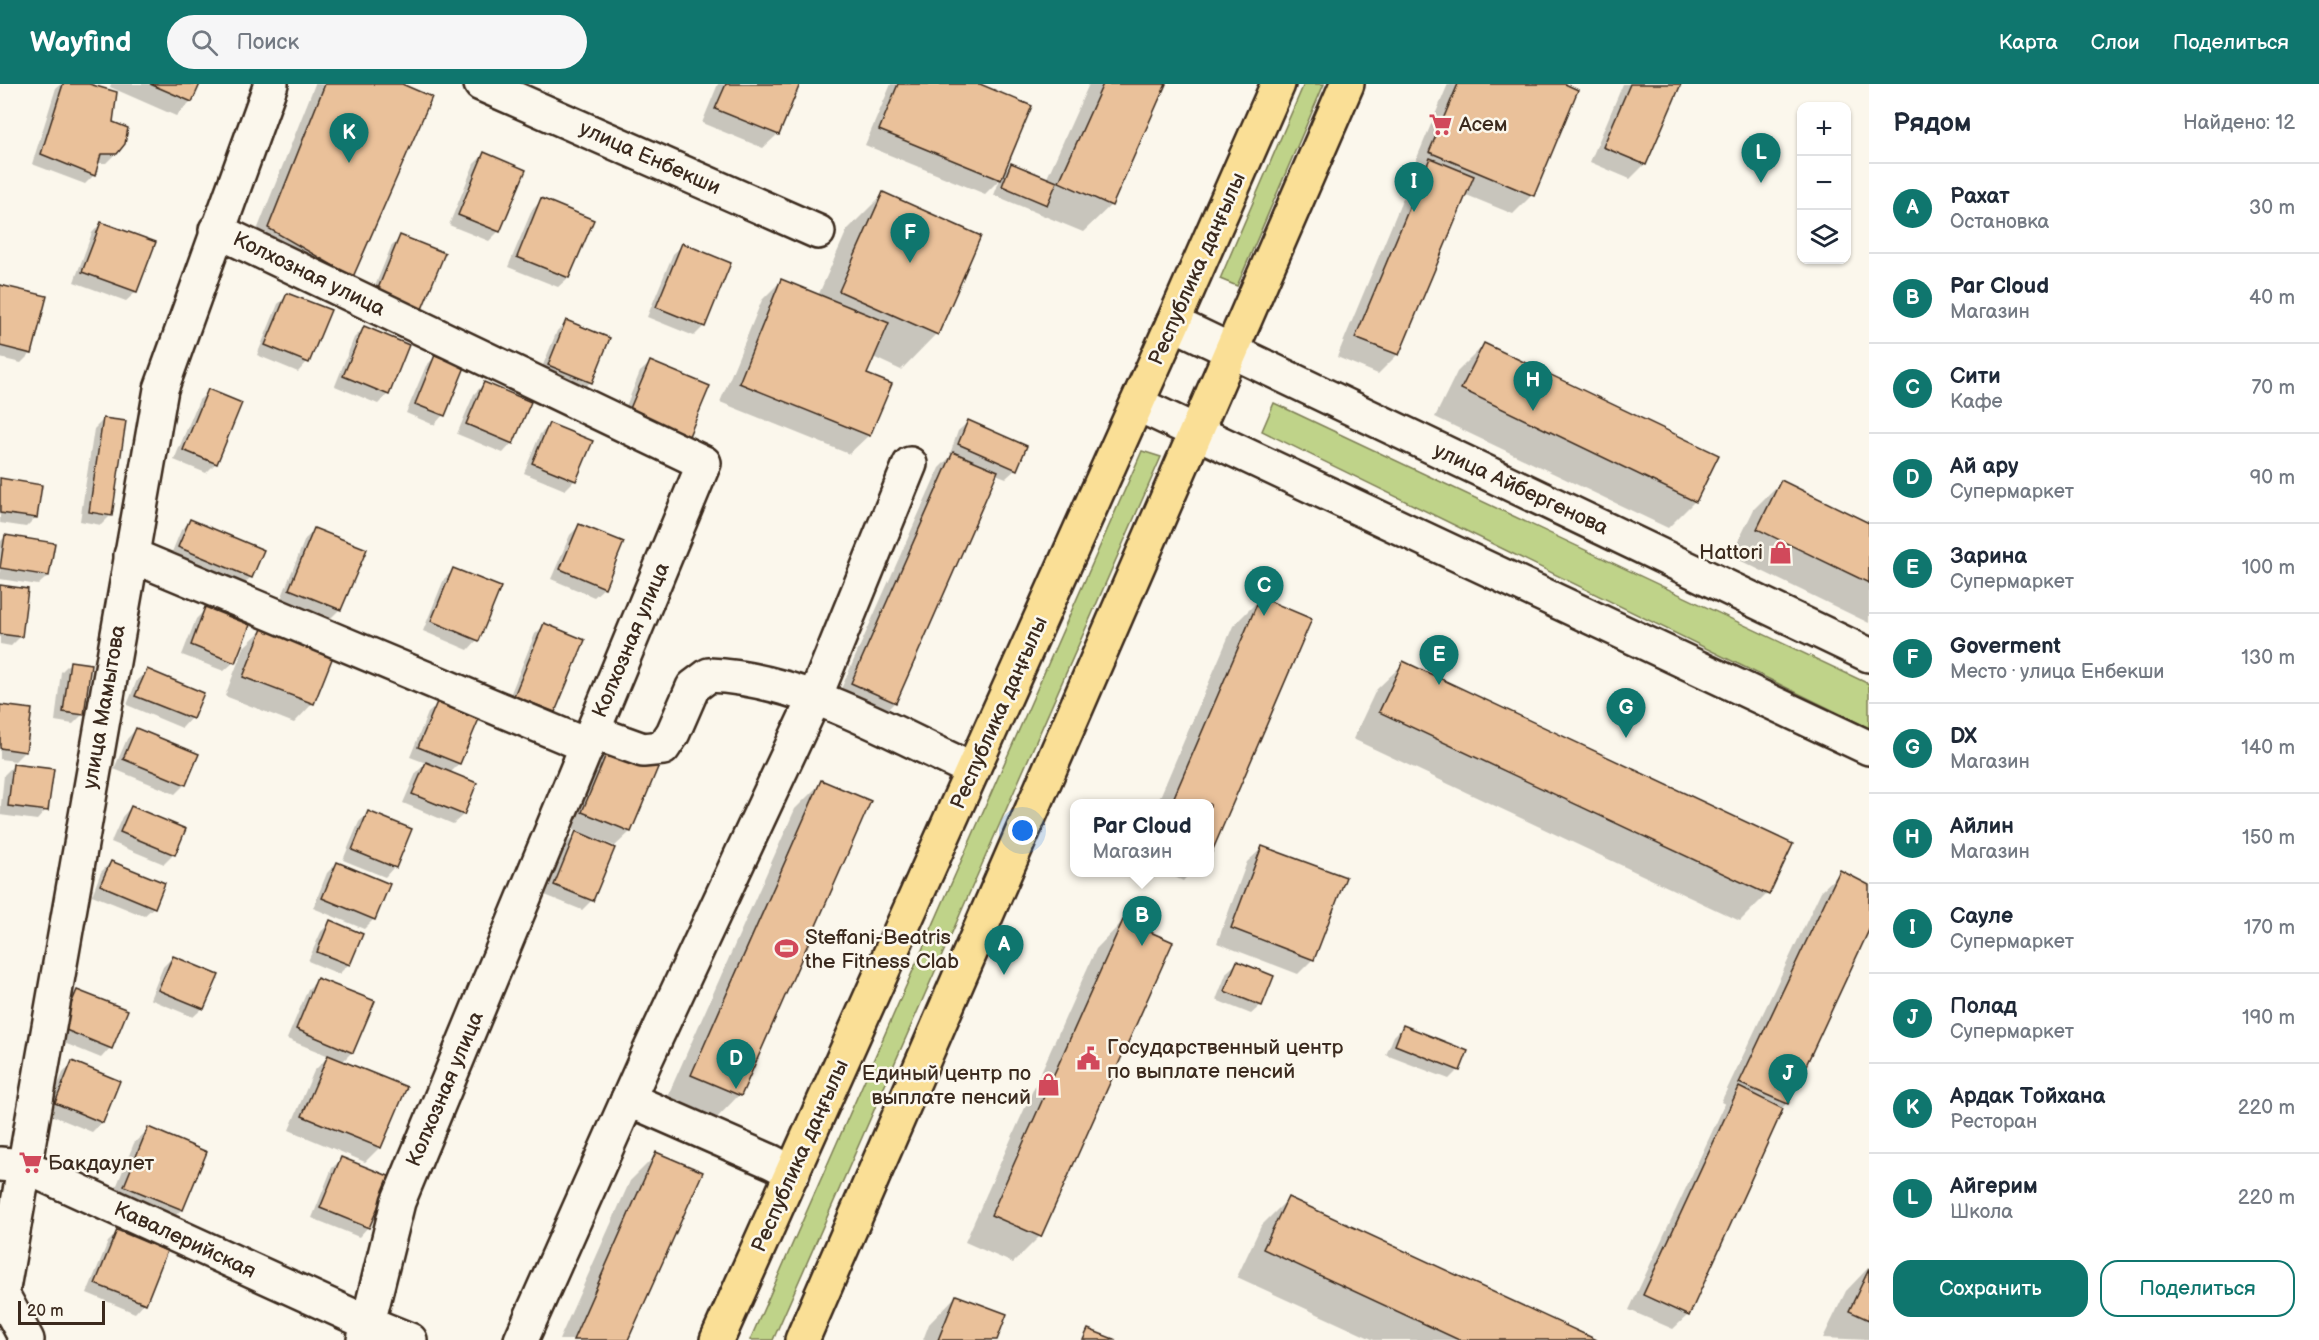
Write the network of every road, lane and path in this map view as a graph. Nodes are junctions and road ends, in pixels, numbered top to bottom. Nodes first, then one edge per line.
1 (271, 84) edge
2 (481, 84) edge
3 (1278, 84) edge
4 (1347, 84) edge
5 (216, 230) junction
6 (818, 232) dead end
7 (1173, 324) junction
8 (1232, 351) junction
9 (1137, 404) junction
10 (1197, 432) junction
11 (910, 464) dead end
12 (131, 555) junction
13 (1869, 655) edge
14 (814, 697) junction
15 (590, 739) junction
16 (1869, 747) edge
17 (973, 770) junction
18 (628, 1099) junction
19 (12, 1165) edge
20 (793, 1173) junction
21 (366, 1332) edge
22 (27, 1340) edge
23 (410, 1340) edge
24 (521, 1340) edge
25 (717, 1340) edge
26 (802, 1340) edge

1 - 5 street, улица Мамытова
2 - 6 street, улица Енбекши
3 - 7 main road, Республика даңғылы
4 - 8 main road
5 - 12 street, улица Мамытова
5 - 15 street, Колхозная улица
7 - 8 street, улица Айбергенова
7 - 9 main road, Республика даңғылы
8 - 10 main road
8 - 13 street, улица Айбергенова
9 - 10 street
9 - 17 main road, Республика даңғылы
10 - 16 street
10 - 26 main road
11 - 14 street
12 - 15 street
12 - 19 street, улица Мамытова
14 - 15 street
14 - 17 street
14 - 18 street
15 - 21 street, Колхозная улица
17 - 20 main road, Республика даңғылы
18 - 20 street
18 - 24 street
19 - 21 street, Кавалерийская
19 - 22 street, улица Мамытова
20 - 25 main road, Республика даңғылы
21 - 23 street, Кавалерийская

